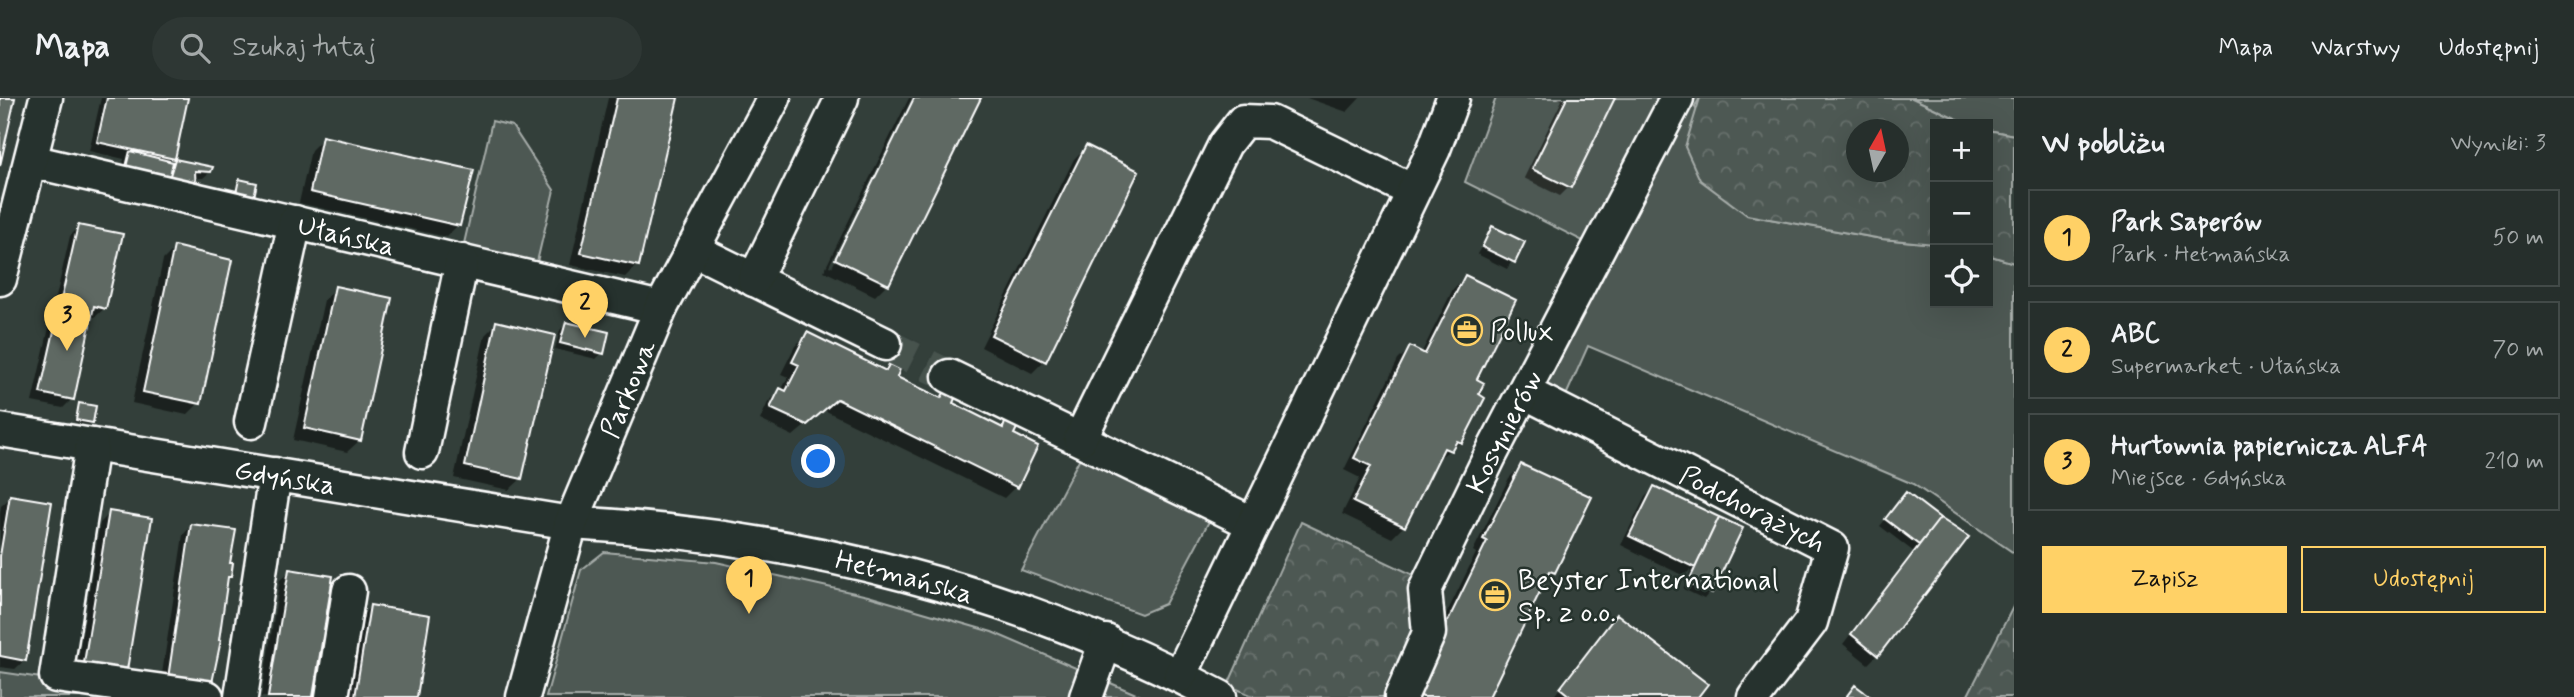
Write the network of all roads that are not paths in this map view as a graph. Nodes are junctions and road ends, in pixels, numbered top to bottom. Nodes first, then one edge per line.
1 (46, 98) edge
2 (774, 98) edge
3 (842, 98) edge
4 (1453, 98) edge
5 (1677, 98) edge
6 (32, 161) junction
7 (1413, 191) junction
8 (295, 222) junction
9 (692, 249) junction
10 (462, 261) junction
11 (0, 279) edge
12 (754, 280) junction
13 (661, 308) junction
14 (885, 344) tunnel mouth
15 (949, 376) tunnel mouth
16 (1524, 392) junction
17 (251, 422) dead end
18 (0, 430) edge
19 (1080, 439) junction
20 (92, 445) junction
21 (422, 452) dead end
22 (275, 474) junction
23 (571, 523) junction
24 (1252, 523) junction
25 (349, 591) dead end
26 (1106, 641) junction
27 (1180, 676) junction
28 (207, 697) edge
29 (241, 697) edge
30 (332, 697) edge
31 (523, 697) edge
32 (1086, 697) edge
33 (1220, 697) edge
34 (1401, 697) edge
35 (1754, 697) edge

1 - 6 street
2 - 9 street, Parkowa
3 - 12 street
4 - 7 street
5 - 16 street, Kosynierów
6 - 8 street, Ułańska
6 - 11 street
7 - 19 street
7 - 24 street
8 - 10 street, Ułańska
8 - 17 street
9 - 12 street
9 - 13 street, Parkowa
10 - 13 street, Ułańska
10 - 21 street
12 - 14 street
13 - 23 street, Parkowa
15 - 19 street
16 - 34 street, Kosynierów
16 - 35 street, Podchorążych
18 - 20 street, Gdyńska
19 - 24 street
20 - 22 street, Gdyńska
20 - 28 street
22 - 23 street, Gdyńska
22 - 29 street
23 - 26 street, Hetmańska
23 - 31 street, Parkowa
24 - 27 street
25 - 30 street
26 - 27 street, Hetmańska
26 - 32 street
27 - 33 street, Hetmańska

